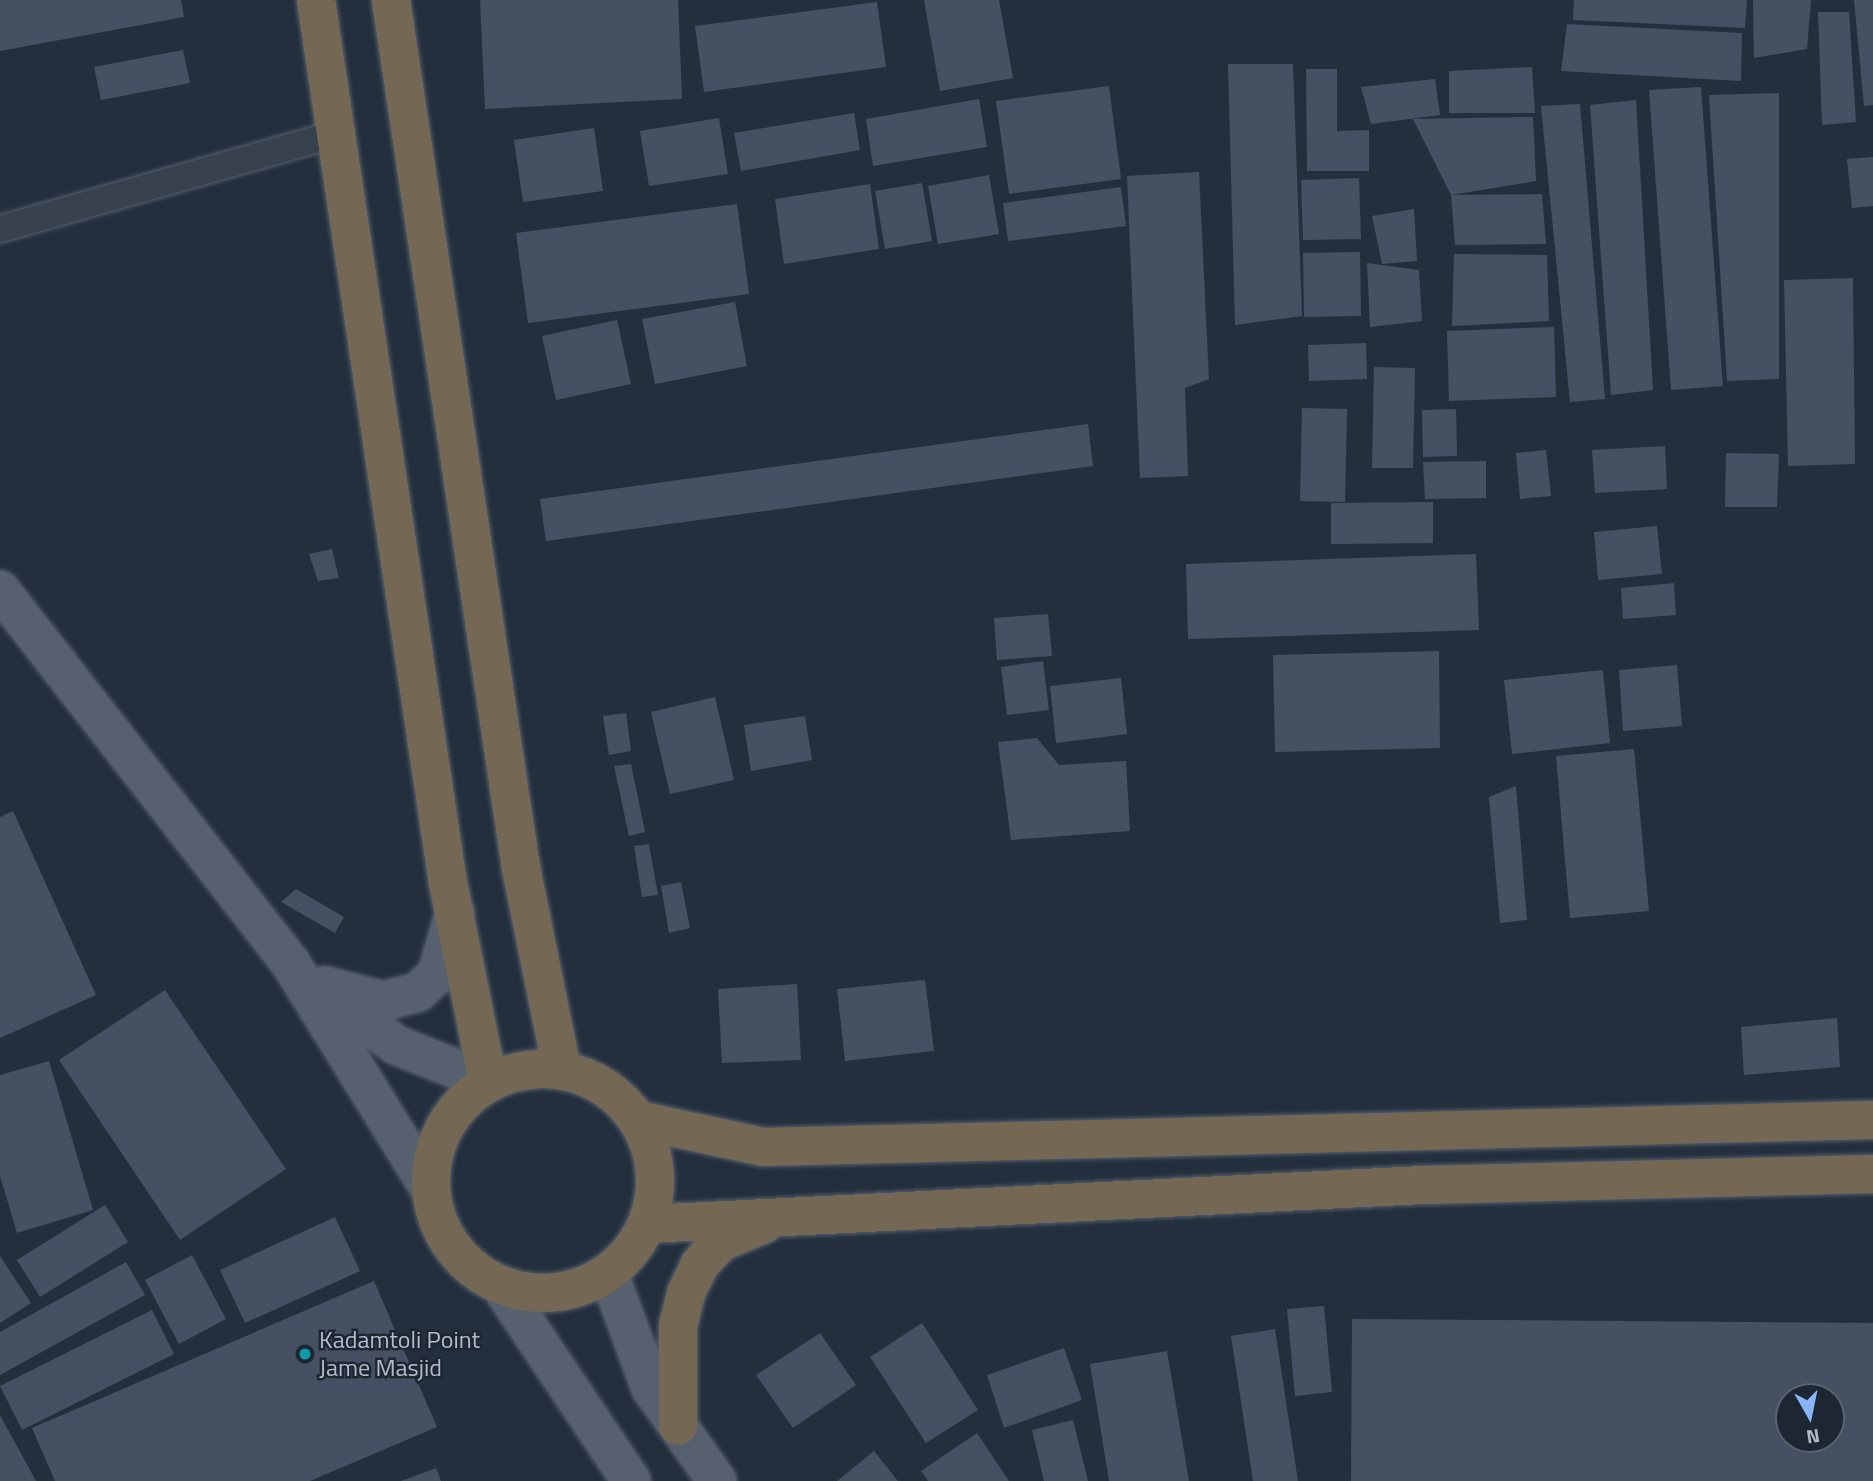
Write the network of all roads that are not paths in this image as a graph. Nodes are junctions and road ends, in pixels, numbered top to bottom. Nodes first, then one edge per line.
1 (316, 0) edge
2 (391, 0) edge
3 (333, 135) junction
4 (0, 229) edge
5 (0, 590) edge
6 (455, 912) junction
7 (291, 964) junction
8 (562, 1070) junction
9 (488, 1082) junction
10 (1873, 1119) edge
11 (638, 1120) junction
12 (1873, 1174) edge
13 (430, 1189) junction
14 (797, 1214) junction
15 (647, 1224) junction
16 (608, 1272) junction
17 (500, 1285) junction
18 (678, 1426) junction
19 (631, 1481) edge
20 (717, 1481) edge

1 - 3 highway
2 - 8 highway
3 - 4 lane
3 - 6 highway
5 - 7 main road
6 - 7 main road
6 - 9 highway
7 - 9 main road
7 - 13 main road
8 - 9 highway
8 - 11 highway
9 - 13 highway
10 - 11 highway
11 - 15 highway
12 - 14 highway
13 - 17 highway
14 - 15 highway
14 - 18 highway
15 - 16 highway
16 - 17 highway
16 - 18 main road
17 - 19 main road
18 - 20 main road

